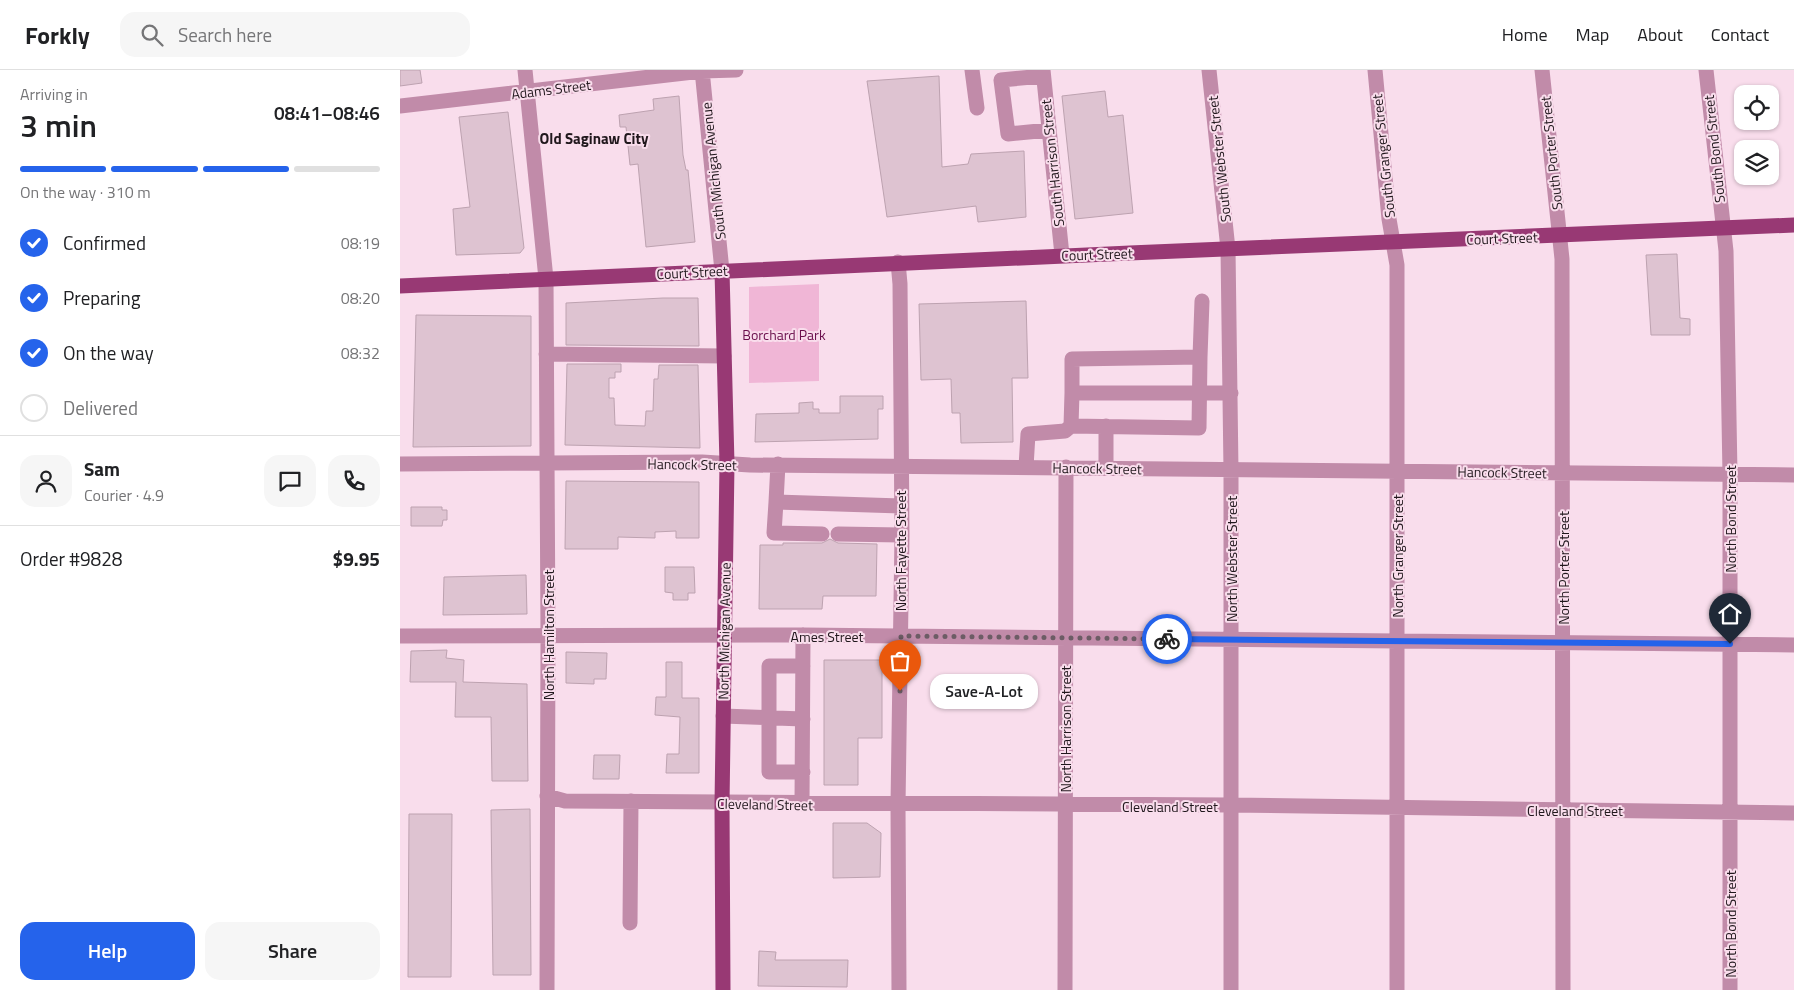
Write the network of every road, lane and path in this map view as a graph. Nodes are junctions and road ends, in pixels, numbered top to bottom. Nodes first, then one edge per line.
1 (525, 70) edge
2 (702, 70) edge
3 (736, 70) edge
4 (972, 70) edge
5 (1209, 70) edge
6 (1375, 70) edge
7 (1542, 70) edge
8 (1706, 70) edge
9 (1043, 73) edge
10 (527, 92) junction
11 (400, 106) edge
12 (977, 108) dead end
13 (1049, 130) junction
14 (1794, 225) edge
15 (1723, 228) junction
16 (1559, 237) junction
17 (1392, 242) junction
18 (1228, 249) junction
19 (1062, 256) junction
20 (898, 262) junction
21 (722, 271) junction
22 (546, 279) junction
23 (400, 286) edge
24 (1202, 301) dead end
25 (546, 354) junction
26 (724, 356) junction
27 (1200, 357) junction
28 (1072, 393) junction
29 (1200, 393) junction
30 (1230, 393) junction
31 (1071, 426) junction
32 (1106, 426) junction
33 (548, 463) junction
34 (400, 464) edge
35 (727, 464) junction
36 (778, 464) junction
37 (901, 466) junction
38 (1026, 467) junction
39 (1066, 467) junction
40 (1106, 468) junction
41 (1231, 470) junction
42 (1397, 471) junction
43 (1563, 473) junction
44 (1730, 474) junction
45 (1794, 475) edge
46 (776, 502) junction
47 (901, 506) junction
48 (822, 534) dead end
49 (838, 534) dead end
50 (902, 535) junction
51 (548, 634) junction
52 (724, 635) junction
53 (804, 635) junction
54 (400, 636) edge
55 (901, 636) junction
56 (1065, 638) junction
57 (1397, 639) junction
58 (1231, 640) junction
59 (1563, 642) junction
60 (1730, 644) junction
61 (1794, 645) edge
62 (803, 666) junction
63 (723, 716) junction
64 (768, 718) junction
65 (803, 719) junction
66 (802, 772) junction
67 (547, 796) junction
68 (631, 801) junction
69 (722, 804) junction
70 (802, 804) junction
71 (898, 805) junction
72 (1065, 806) junction
73 (1230, 806) junction
74 (1396, 809) junction
75 (1564, 810) junction
76 (1730, 813) junction
77 (1794, 813) edge
78 (630, 924) dead end
79 (547, 990) edge
80 (723, 990) edge
81 (899, 990) edge
82 (1065, 990) edge
83 (1231, 990) edge
84 (1397, 990) edge
85 (1563, 990) edge
86 (1730, 990) edge

1 - 10 street, North Hamilton Street
2 - 3 street, Adams Street
2 - 10 street, Adams Street
2 - 21 street, South Michigan Avenue
4 - 12 street
5 - 18 street, South Webster Street
6 - 17 street, South Granger Street
7 - 16 street, South Porter Street
8 - 15 street, South Bond Street
9 - 13 street, South Harrison Street
9 - 13 street
10 - 11 street, Adams Street
10 - 22 street, North Hamilton Street
13 - 19 street, South Harrison Street
14 - 15 main road, Court Street
15 - 16 main road, Court Street
15 - 44 street, North Bond Street
16 - 17 main road, Court Street
16 - 43 street, North Porter Street
17 - 18 main road, Court Street
17 - 42 street, North Granger Street
18 - 19 main road, Court Street
18 - 30 street, North Webster Street
19 - 20 main road, Court Street
20 - 21 main road, Court Street
20 - 37 street, North Fayette Street
21 - 22 main road, Court Street
21 - 26 main road, North Michigan Avenue
22 - 23 main road, Court Street
22 - 25 street, North Hamilton Street
24 - 27 street
25 - 26 street
25 - 33 street, North Hamilton Street
26 - 35 main road, North Michigan Avenue
27 - 28 street
27 - 29 street
28 - 29 street
28 - 31 street
29 - 30 street
29 - 32 street
30 - 41 street, North Webster Street
31 - 32 street
31 - 38 street
32 - 40 street
33 - 34 street, Hancock Street
33 - 35 street, Hancock Street
33 - 51 street, North Hamilton Street
35 - 36 street, Hancock Street
35 - 52 main road, North Michigan Avenue
36 - 37 street, Hancock Street
36 - 46 street
37 - 38 street, Hancock Street
37 - 47 street, North Fayette Street
38 - 39 street, Hancock Street
39 - 40 street, Hancock Street
39 - 56 street, North Harrison Street
40 - 41 street, Hancock Street
41 - 42 street, Hancock Street
41 - 58 street, North Webster Street
42 - 43 street, Hancock Street
42 - 57 street, North Granger Street
43 - 44 street, Hancock Street
43 - 59 street, North Porter Street
44 - 45 street, Hancock Street
44 - 60 street, North Bond Street
46 - 47 street
46 - 48 street
47 - 50 street, North Fayette Street
49 - 50 street
50 - 55 street, North Fayette Street
51 - 52 street, Ames Street
51 - 54 street, Ames Street
51 - 67 street, North Hamilton Street
52 - 53 street, Ames Street
52 - 63 main road, North Michigan Avenue
53 - 55 street, Ames Street
53 - 62 street
55 - 56 street, Ames Street
55 - 71 street, North Fayette Street
56 - 58 street, Ames Street
56 - 72 street, North Harrison Street
57 - 58 street, Ames Street
57 - 59 street, Ames Street
57 - 74 street, North Granger Street
58 - 73 street, North Webster Street
59 - 60 street, Ames Street
59 - 75 street, North Porter Street
60 - 61 street, Ames Street
60 - 76 street, North Bond Street
62 - 64 street
62 - 65 street
63 - 64 street
63 - 69 main road, North Michigan Avenue
64 - 65 street
64 - 66 street
65 - 66 street
66 - 70 street
67 - 68 street, Cleveland Street
67 - 79 street, North Hamilton Street
68 - 69 street, Cleveland Street
68 - 78 street
69 - 70 street, Cleveland Street
69 - 80 main road, North Michigan Avenue
70 - 71 street, Cleveland Street
71 - 72 street, Cleveland Street
71 - 81 street, North Fayette Street
72 - 73 street, Cleveland Street
72 - 82 street, North Harrison Street
73 - 74 street, Cleveland Street
73 - 83 street, North Webster Street
74 - 75 street, Cleveland Street
74 - 84 street, North Granger Street
75 - 76 street, Cleveland Street
75 - 85 street, North Porter Street
76 - 77 street, Cleveland Street
76 - 86 street, North Bond Street

